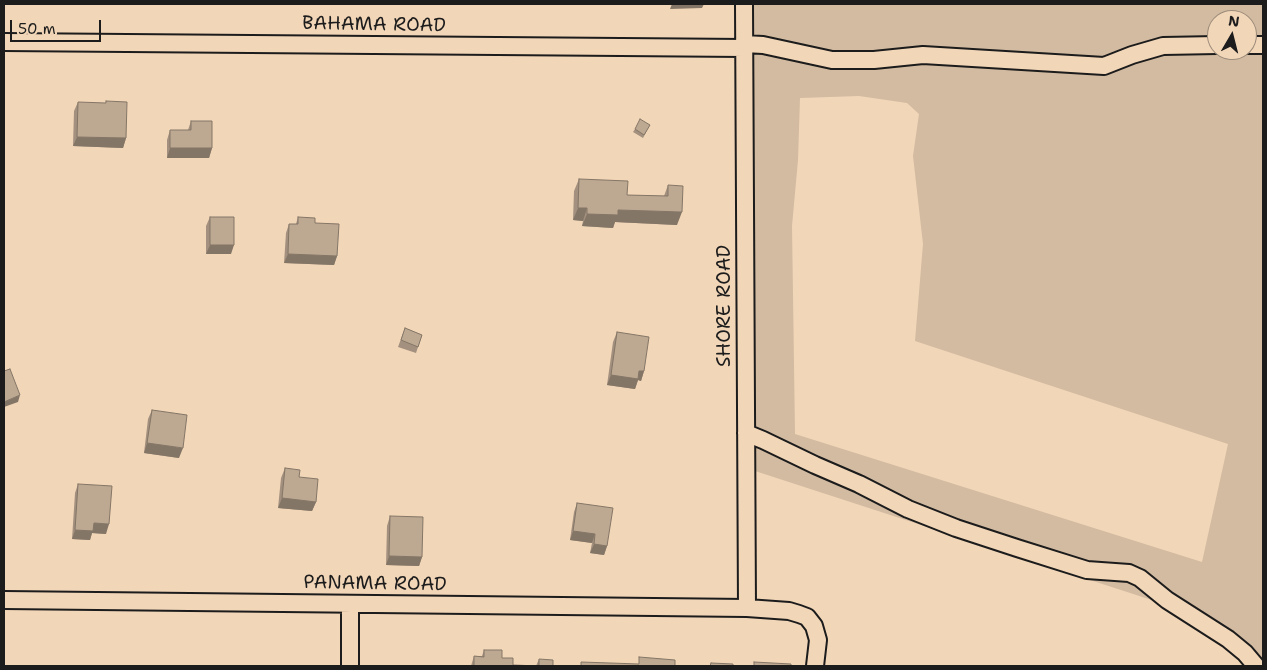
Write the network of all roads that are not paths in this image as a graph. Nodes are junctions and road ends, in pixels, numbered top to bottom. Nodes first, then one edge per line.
1 (744, 4) edge
2 (4, 42) edge
3 (1207, 45) edge
4 (744, 46) junction
5 (746, 433) junction
6 (4, 600) edge
7 (350, 604) junction
8 (746, 608) junction
9 (350, 666) edge
10 (815, 666) edge
11 (1256, 666) edge

1 - 4 street, SHORE ROAD
2 - 4 street, BAHAMA ROAD
3 - 4 street, BAHAMA ROAD
4 - 5 street, SHORE ROAD
5 - 8 street, SHORE ROAD
5 - 11 street
6 - 7 street, PANAMA ROAD
7 - 8 street, PANAMA ROAD
7 - 9 street
8 - 10 street, PANAMA ROAD

